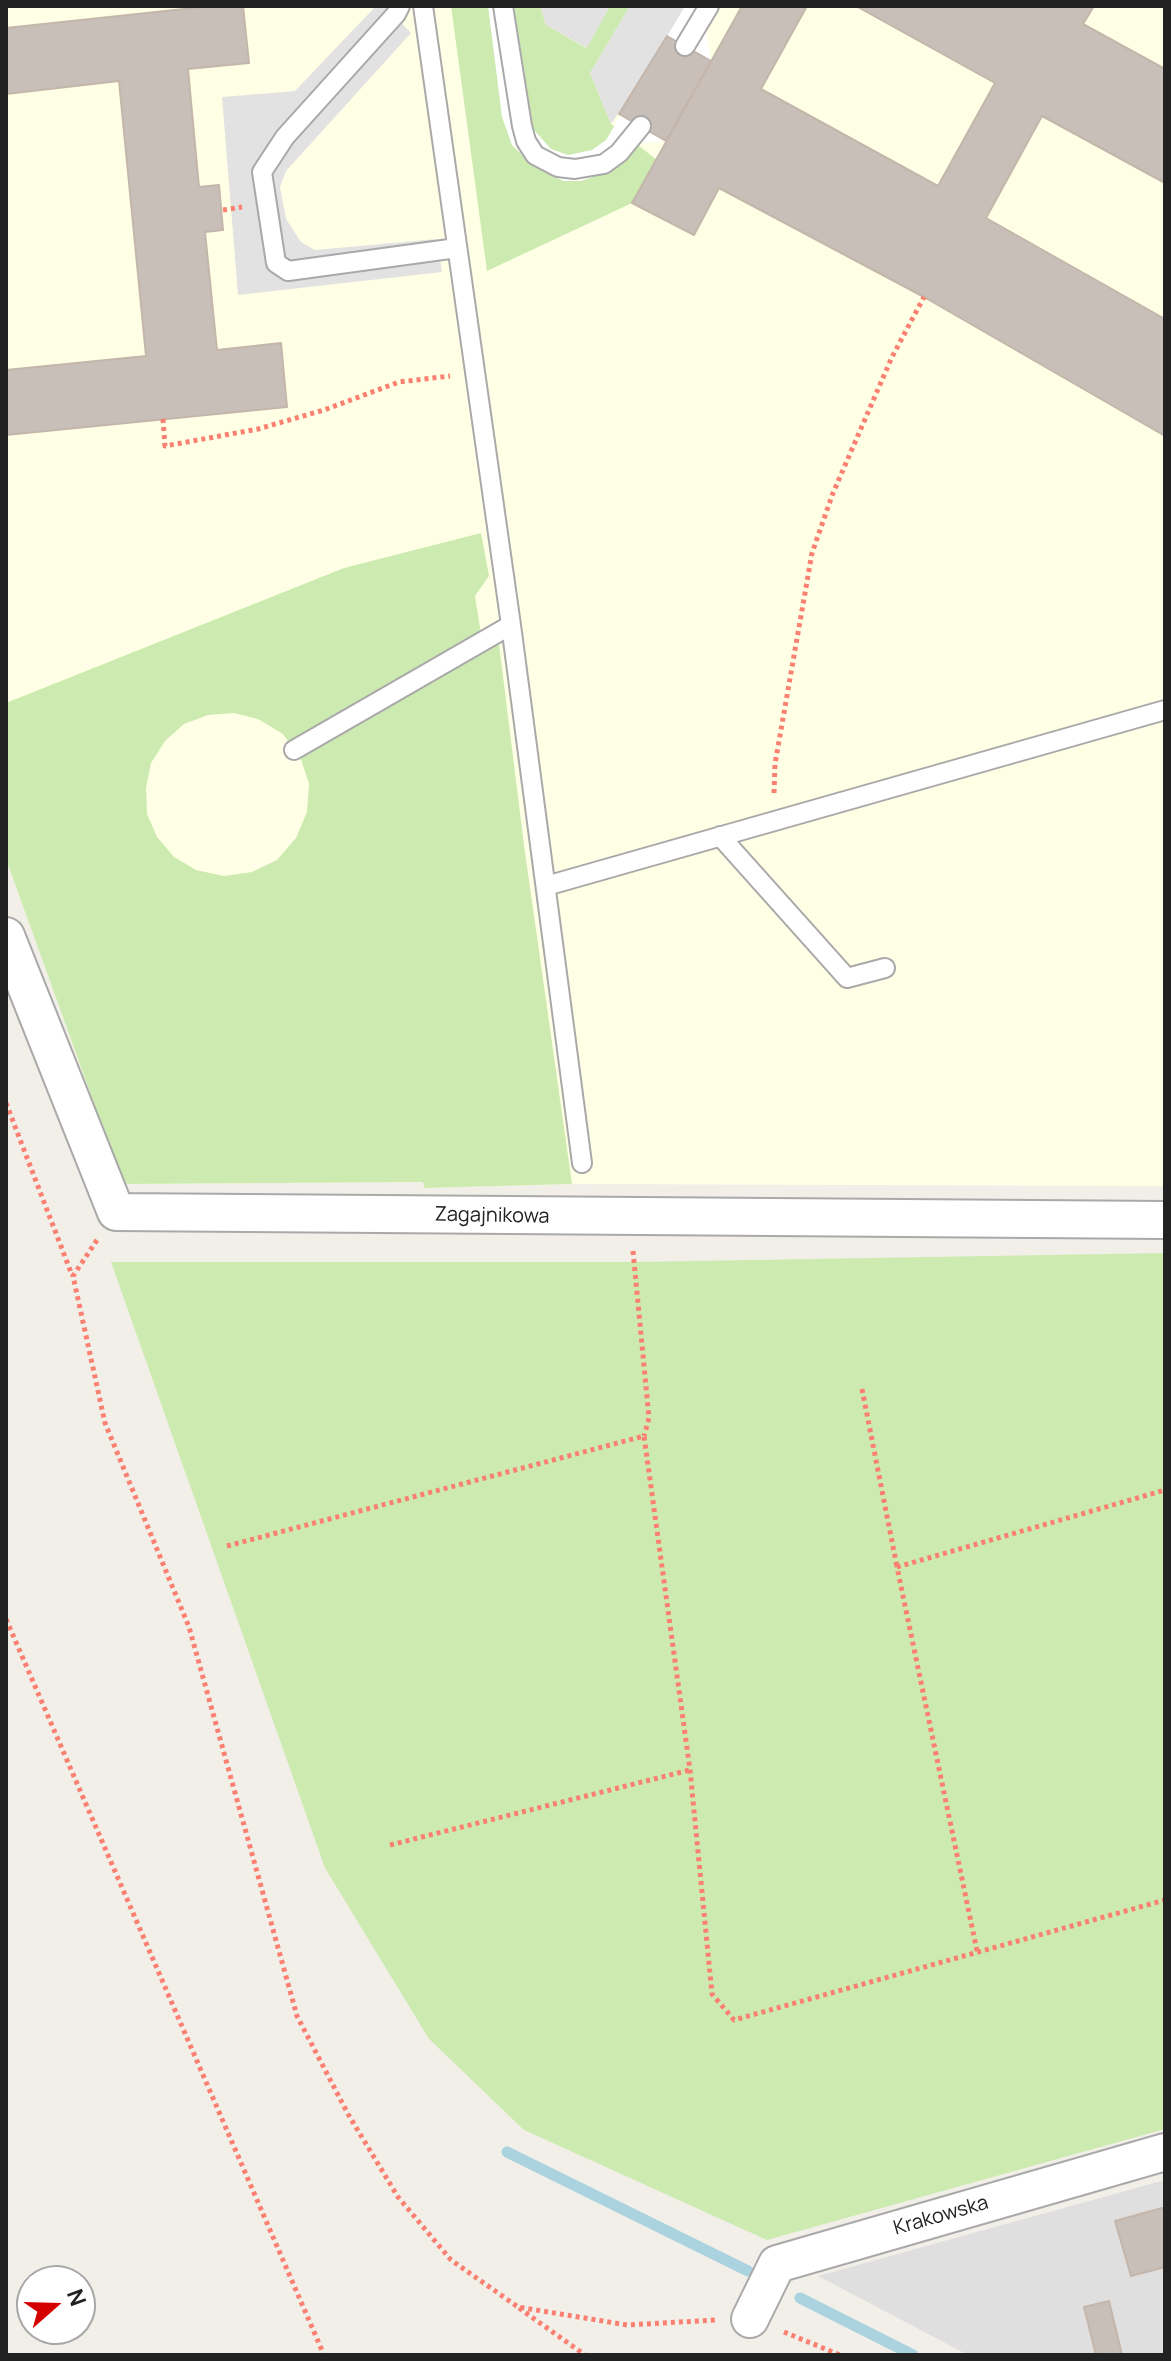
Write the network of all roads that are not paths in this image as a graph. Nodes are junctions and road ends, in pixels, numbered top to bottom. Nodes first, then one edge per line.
1 (400, 6) edge
2 (423, 6) edge
3 (503, 6) edge
4 (709, 6) edge
5 (685, 46) dead end
6 (641, 126) dead end
7 (457, 248) junction
8 (511, 625) junction
9 (1165, 710) edge
10 (294, 750) dead end
11 (720, 836) junction
12 (546, 886) junction
13 (6, 936) edge
14 (885, 968) dead end
15 (582, 1163) dead end
16 (1165, 1220) edge
17 (1165, 2152) edge
18 (750, 2319) road end

1 - 7 lane
2 - 7 lane
3 - 6 lane
4 - 5 lane
7 - 8 lane
8 - 10 lane
8 - 12 lane
9 - 11 lane
11 - 12 lane
11 - 14 lane
12 - 15 lane
13 - 16 street, Zagajnikowa
17 - 18 street, Krakowska

